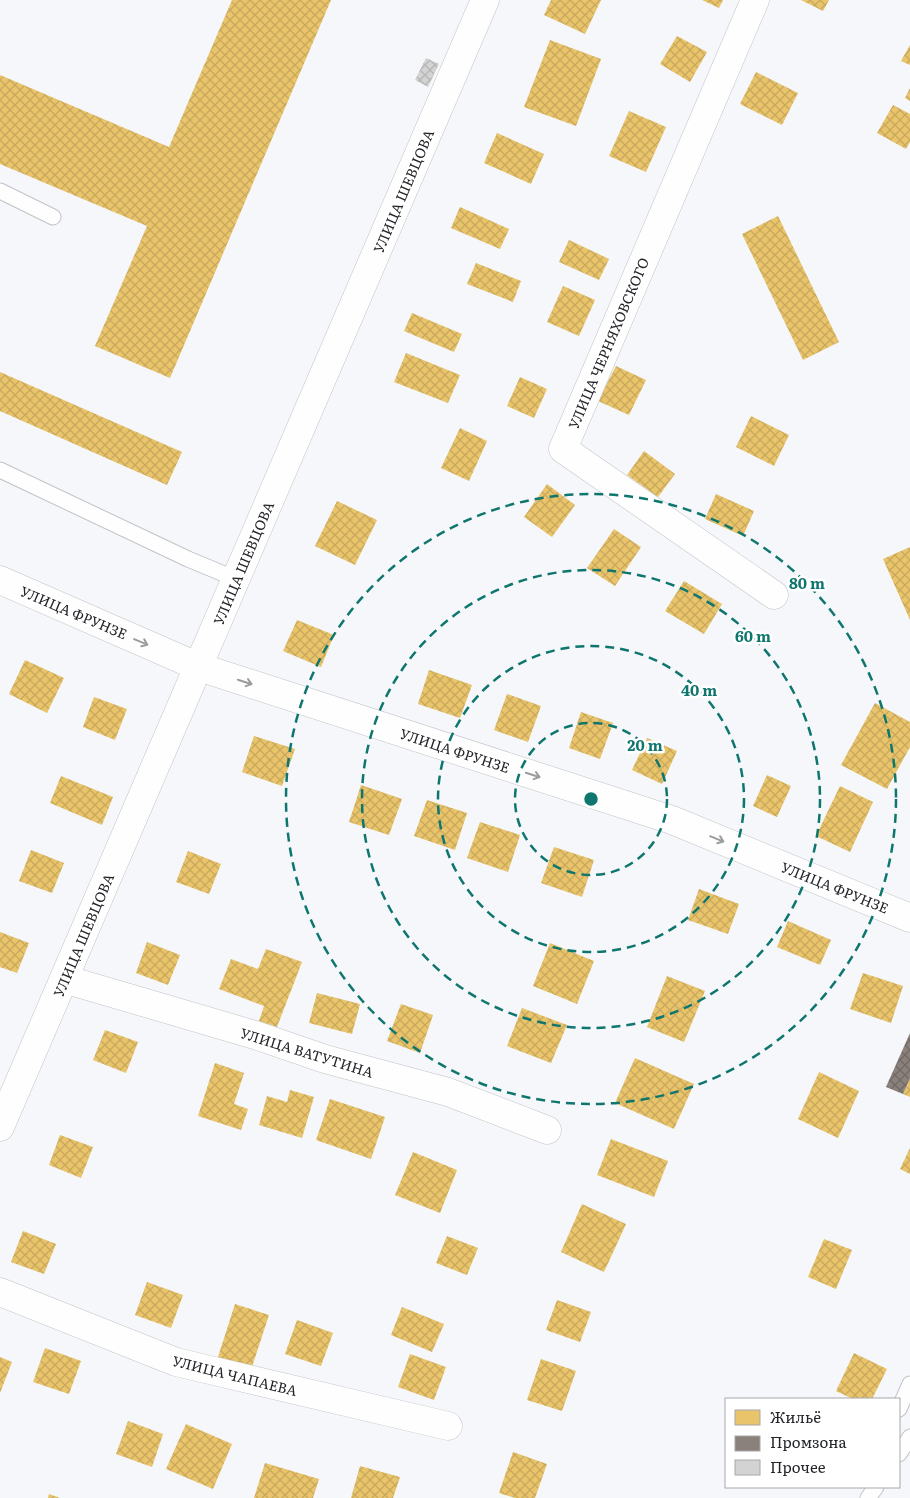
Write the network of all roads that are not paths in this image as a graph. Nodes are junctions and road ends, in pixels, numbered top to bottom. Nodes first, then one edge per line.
1 (486, 0) edge
2 (755, 0) edge
3 (0, 191) edge
4 (53, 217) dead end
5 (0, 470) edge
6 (236, 579) junction
7 (0, 580) edge
8 (774, 595) dead end
9 (199, 666) junction
10 (910, 918) edge
11 (64, 979) junction
12 (0, 1126) edge
13 (547, 1130) dead end
14 (0, 1292) edge
15 (910, 1384) edge
16 (900, 1407) edge
17 (448, 1426) dead end
18 (910, 1437) edge
19 (900, 1452) edge

1 - 6 street, УЛИЦА ШЕВЦОВА
2 - 8 street, УЛИЦА ЧЕРНЯХОВСКОГО
3 - 4 lane
5 - 6 lane
6 - 9 street, УЛИЦА ШЕВЦОВА
7 -> 9 street, УЛИЦА ФРУНЗЕ
9 -> 10 street, УЛИЦА ФРУНЗЕ
9 - 11 street, УЛИЦА ШЕВЦОВА
11 - 12 street, УЛИЦА ШЕВЦОВА
11 - 13 street, УЛИЦА ВАТУТИНА
14 - 17 street, УЛИЦА ЧАПАЕВА
15 - 16 lane
18 - 19 lane

